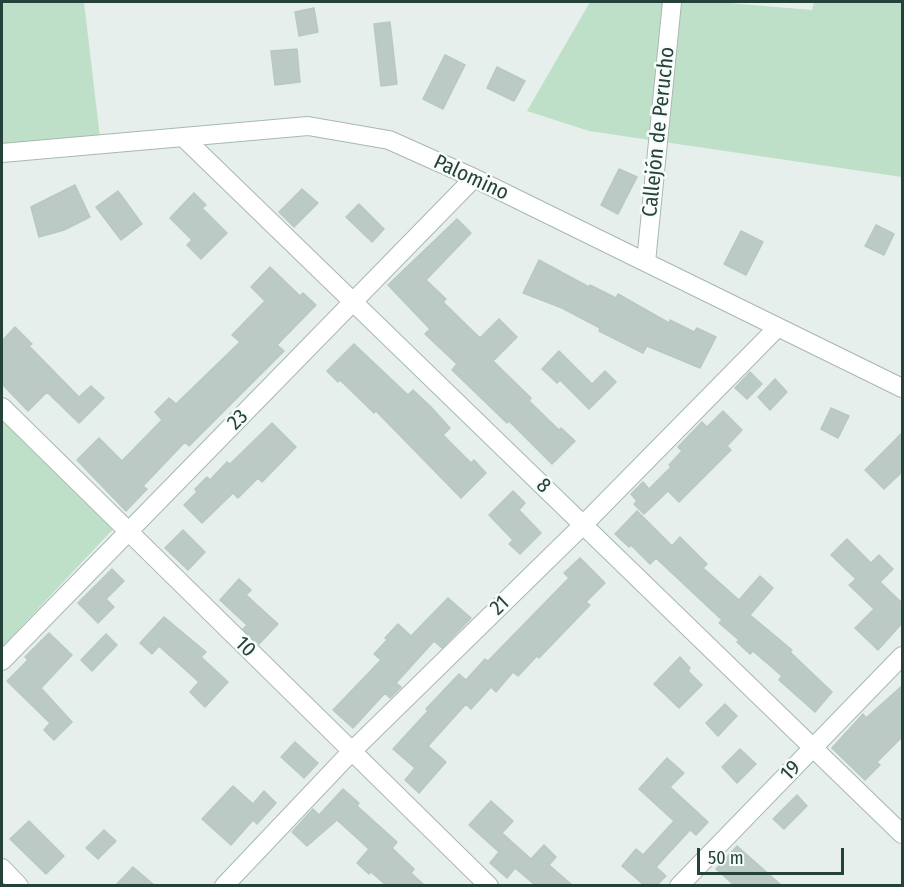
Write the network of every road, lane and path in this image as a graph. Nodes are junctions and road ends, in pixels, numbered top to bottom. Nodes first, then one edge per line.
1 (672, 2) edge
2 (184, 138) junction
3 (2, 153) edge
4 (474, 178) junction
5 (646, 262) junction
6 (353, 302) junction
7 (778, 327) junction
8 (903, 388) edge
9 (2, 407) edge
10 (583, 525) junction
11 (128, 531) junction
12 (903, 656) edge
13 (2, 661) edge
14 (813, 747) junction
15 (351, 752) junction
16 (903, 834) edge
17 (2, 868) edge
18 (19, 885) edge
19 (224, 885) edge
20 (489, 885) edge
21 (679, 885) edge

1 - 5 street, Callejón de Perucho
2 - 3 street, Palomino
2 - 4 street, Palomino
2 - 6 street, 8
4 - 5 street, Palomino
4 - 6 street, 23
5 - 7 street, Palomino
6 - 10 street, 8
6 - 11 street, 23
7 - 8 street, Palomino
7 - 10 street, 21
9 - 11 street, 10
10 - 14 street, 8
10 - 15 street, 21
11 - 13 street, 23
11 - 15 street, 10
12 - 14 street, 19
14 - 16 street, 8
14 - 21 street, 19
15 - 19 street, 21
15 - 20 street, 10
17 - 18 street

